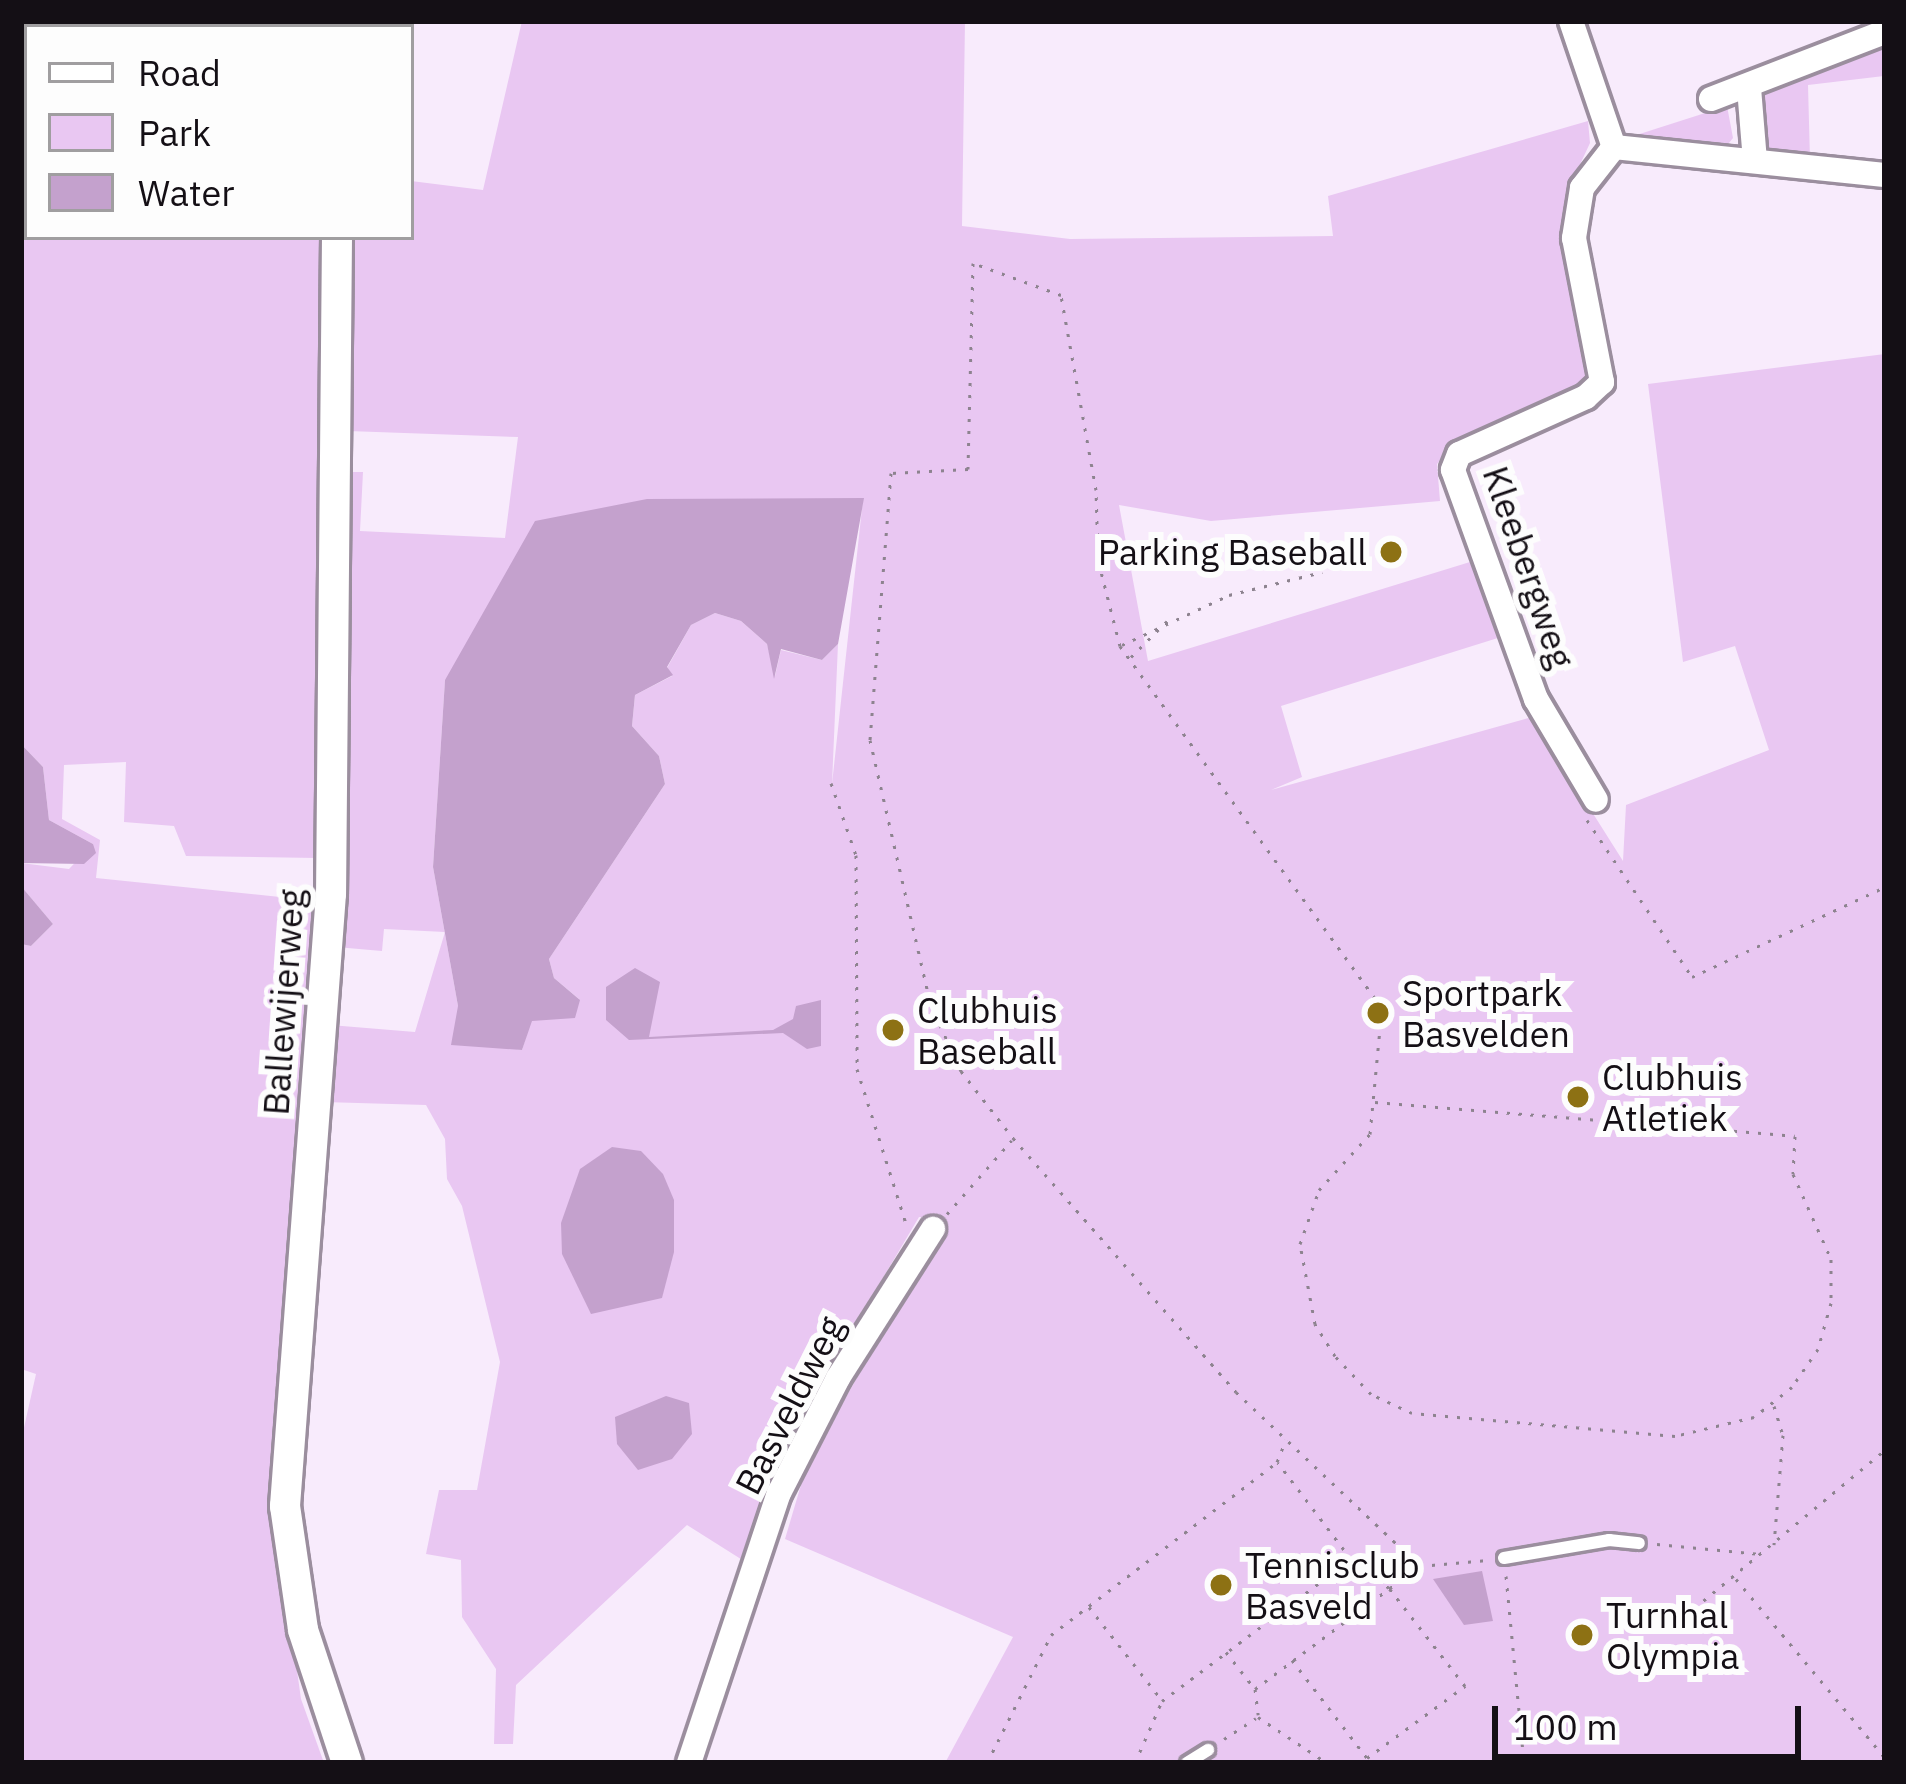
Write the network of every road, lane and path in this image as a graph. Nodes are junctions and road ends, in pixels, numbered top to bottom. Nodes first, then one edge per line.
1 (1571, 21) edge
2 (1885, 32) edge
3 (1750, 88) junction
4 (1711, 99) dead end
5 (1614, 147) junction
6 (1755, 161) junction
7 (1885, 175) edge
8 (338, 240) edge
9 (1322, 572) dead end
10 (1168, 620) junction
11 (1120, 646) junction
12 (1130, 659) junction
13 (831, 783) dead end
14 (1590, 807) joint
15 (1885, 886) edge
16 (1376, 1102) junction
17 (1013, 1138) junction
18 (933, 1229) joint
19 (915, 1252) junction
20 (1774, 1405) junction
21 (1286, 1438) junction
22 (1885, 1450) edge
23 (1277, 1462) junction
24 (1639, 1543) joint
25 (1774, 1545) junction
26 (1763, 1554) junction
27 (1351, 1558) junction
28 (1504, 1558) junction
29 (1420, 1566) junction
30 (1734, 1578) junction
31 (1389, 1588) junction
32 (1088, 1605) junction
33 (1642, 1622) dead end
34 (1226, 1652) junction
35 (1292, 1660) junction
36 (1255, 1689) junction
37 (1162, 1701) junction
38 (1258, 1717) junction
39 (1208, 1750) joint
40 (1885, 1758) edge
41 (347, 1763) edge
42 (689, 1763) edge
43 (987, 1763) edge
44 (1135, 1763) edge
45 (1187, 1763) edge
46 (1327, 1763) edge
47 (1524, 1763) edge

1 - 5 street
2 - 3 street
3 - 4 street
3 - 6 street
5 - 6 street
5 - 14 street, Kleebergweg
6 - 7 street
8 - 41 street, Ballewijerweg
9 - 10 path
10 - 11 path
10 - 12 path
11 - 12 path
11 - 17 path
12 - 16 path
13 - 19 path
14 - 15 path
16 - 20 path
16 - 20 path
17 - 18 path
17 - 21 path
18 - 19 street, Basveldweg
19 - 42 street, Basveldweg
20 - 25 path
21 - 23 path
21 - 29 path
22 - 25 path
23 - 27 path
23 - 32 path
24 - 26 path
24 - 28 lane
25 - 26 path
26 - 30 path
27 - 31 path
27 - 34 path
28 - 29 path
28 - 47 path
29 - 31 path
30 - 33 path
30 - 40 path
31 - 35 path
31 - 35 path
32 - 37 path
32 - 43 path
34 - 36 path
34 - 37 path
35 - 36 path
36 - 38 path
37 - 44 path
38 - 39 path
38 - 46 path
39 - 45 lane

